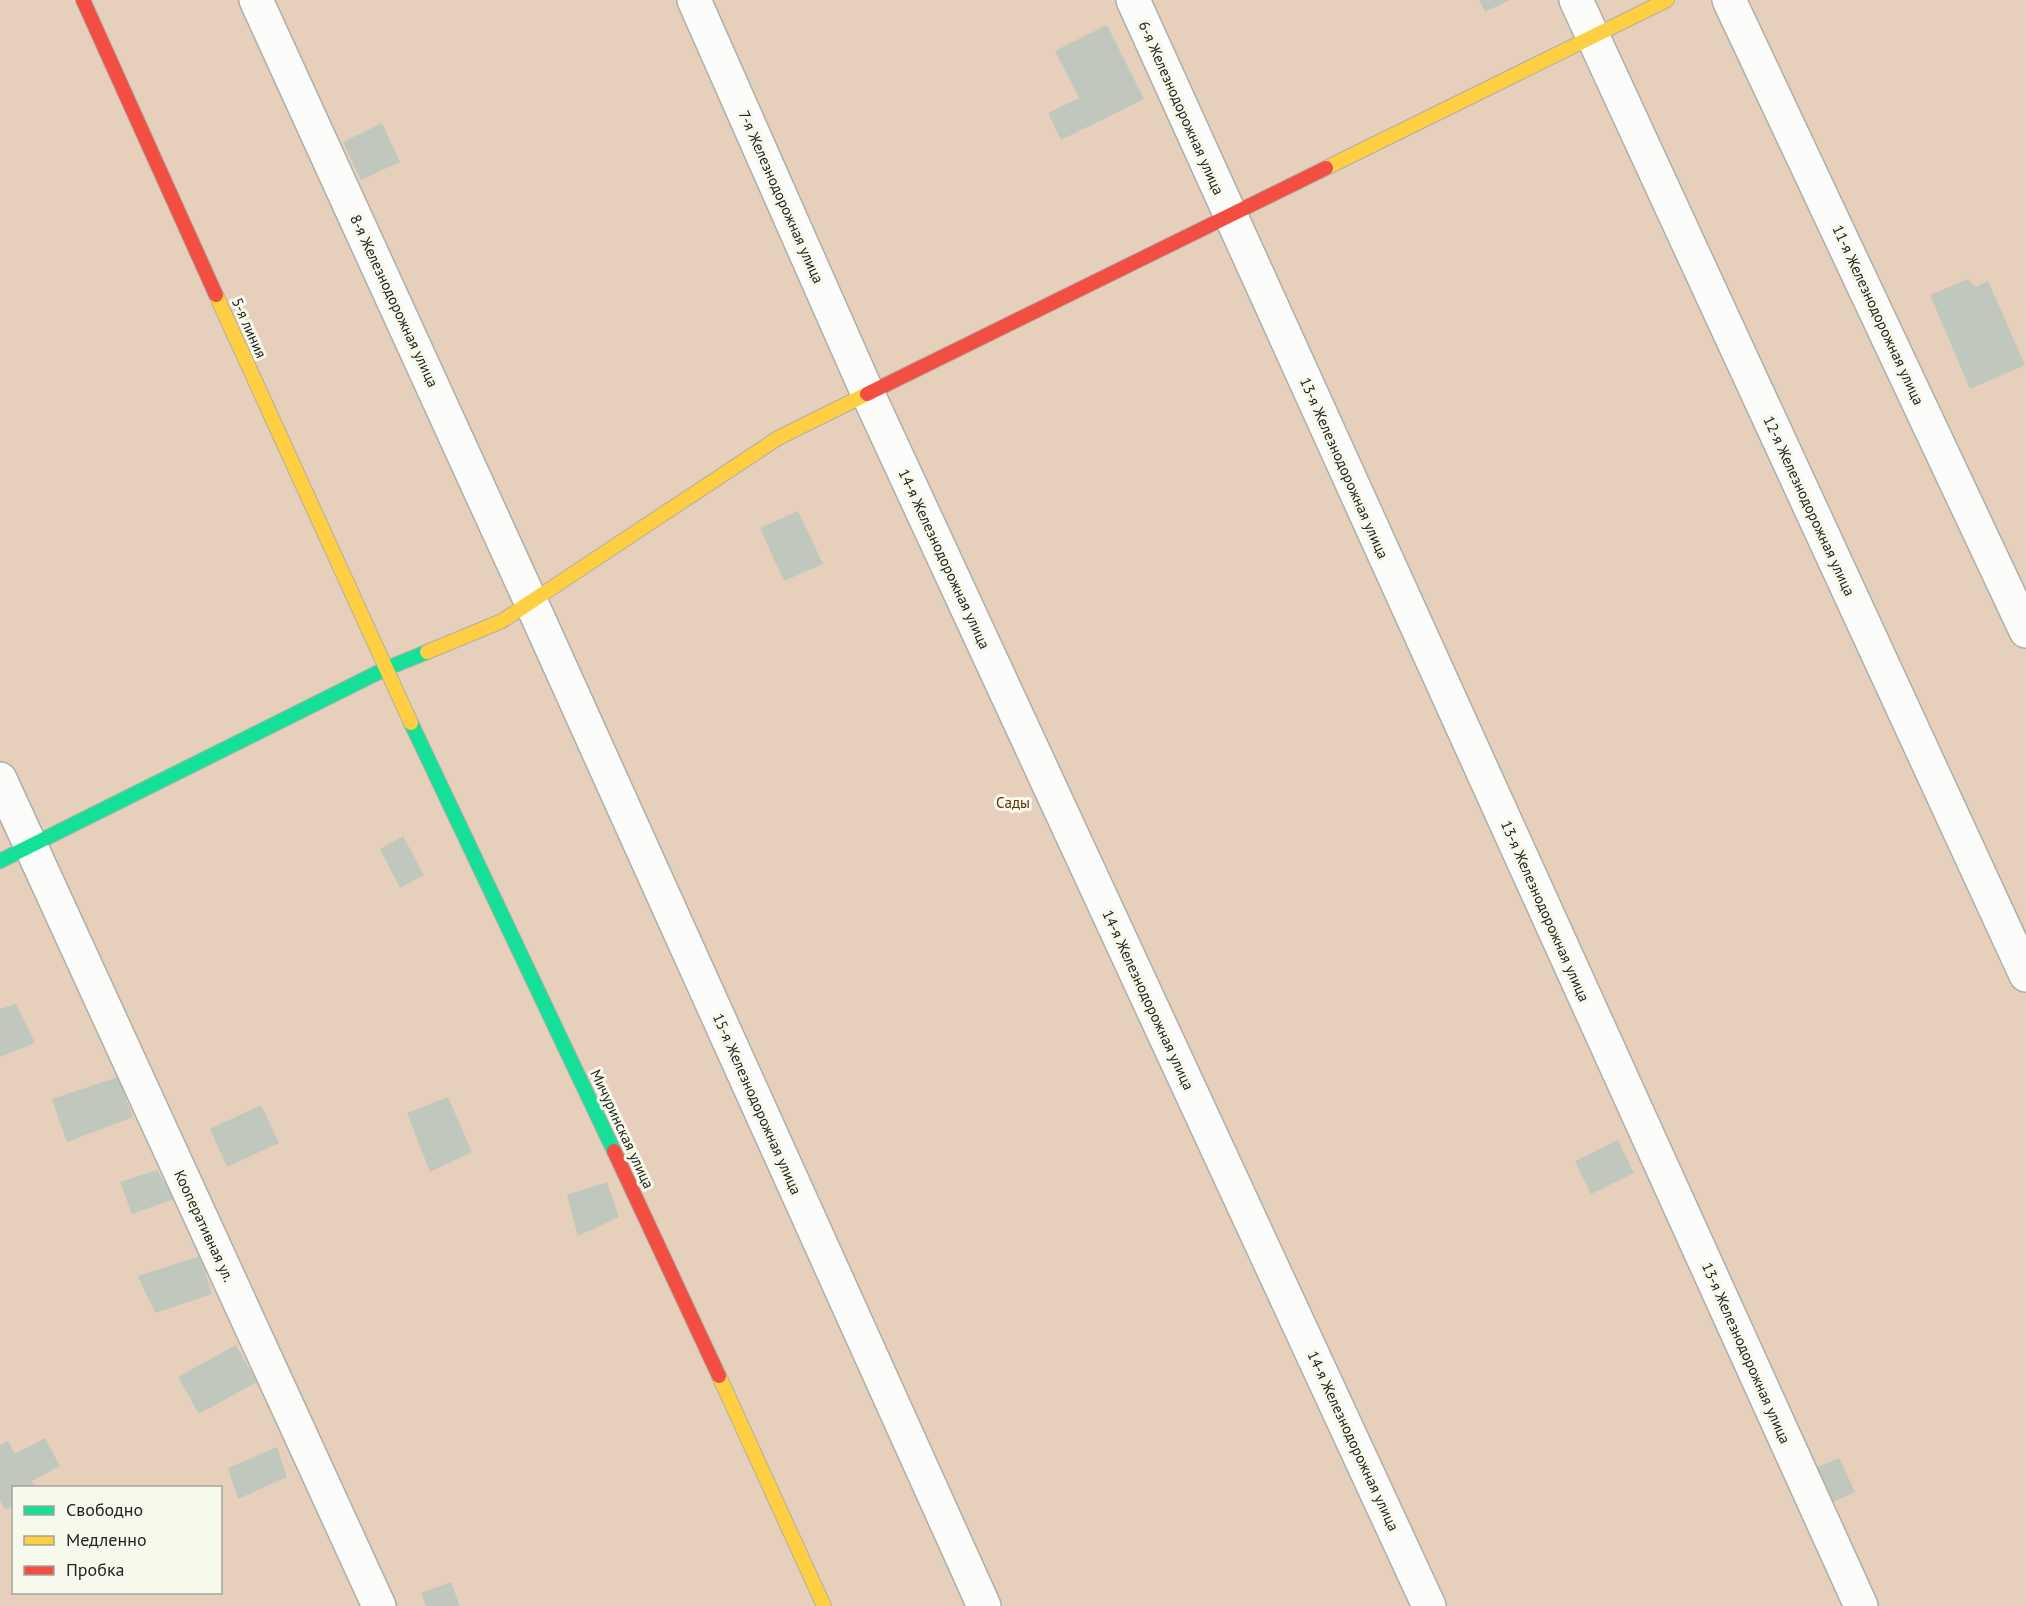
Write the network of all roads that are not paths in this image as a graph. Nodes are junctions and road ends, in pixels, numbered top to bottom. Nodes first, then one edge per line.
1 (83, 0) edge
2 (256, 0) edge
3 (694, 0) edge
4 (1133, 0) edge
5 (1576, 0) edge
6 (1667, 0) edge
7 (1729, 0) edge
8 (1592, 37) junction
9 (1230, 215) junction
10 (868, 394) junction
11 (531, 602) junction
12 (2026, 631) edge
13 (385, 669) junction
14 (0, 779) edge
15 (30, 845) junction
16 (0, 861) edge
17 (2026, 975) edge
18 (379, 1606) edge
19 (824, 1606) edge
20 (984, 1606) edge
21 (1429, 1606) edge
22 (1861, 1606) edge

1 - 13 street, 5-я линия
2 - 11 street, 8-я Железнодорожная улица
3 - 10 street, 7-я Железнодорожная улица
4 - 9 street, 6-я Железнодорожная улица
5 - 8 street, 12-я Железнодорожная улица
6 - 8 street
7 - 12 street, 11-я Железнодорожная улица
8 - 9 street
8 - 17 street, 12-я Железнодорожная улица
9 - 10 street
9 - 22 street, 13-я Железнодорожная улица
10 - 11 street
10 - 21 street, 14-я Железнодорожная улица
11 - 13 street
11 - 20 street, 15-я Железнодорожная улица
13 - 15 street
13 - 19 street, Мичуринская улица
14 - 15 street, Кооперативная ул.
15 - 16 street
15 - 18 street, Кооперативная ул.

